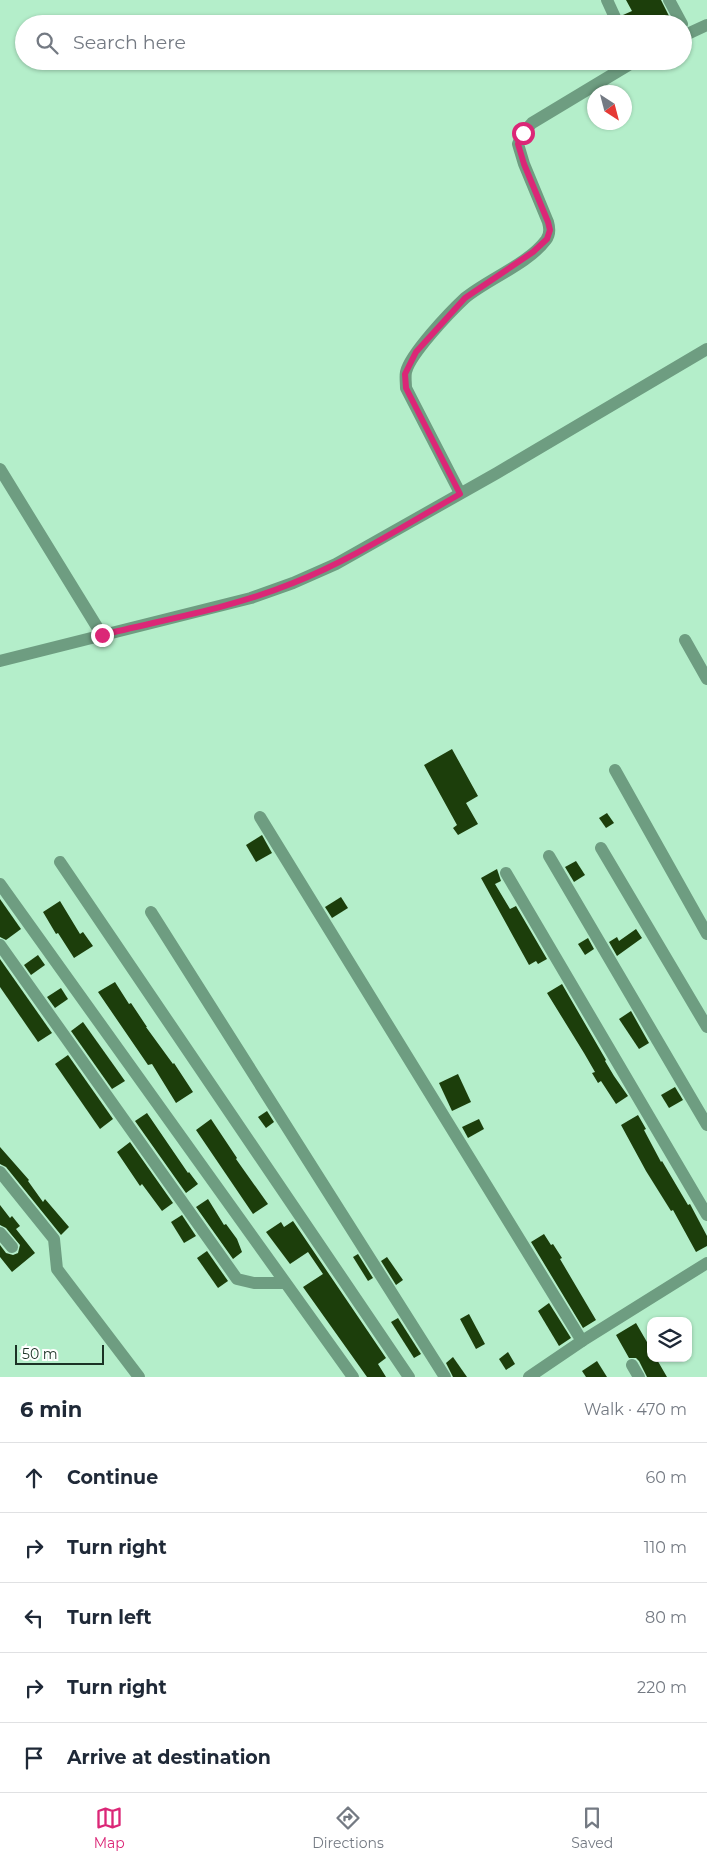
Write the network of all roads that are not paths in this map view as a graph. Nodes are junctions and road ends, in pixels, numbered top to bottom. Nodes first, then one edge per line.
1 (607, 0) edge
2 (669, 0) edge
3 (614, 15) edge
4 (676, 15) edge
5 (707, 25) edge
6 (692, 28) edge
7 (620, 70) edge
8 (707, 349) edge
9 (0, 469) edge
10 (460, 494) junction
11 (102, 635) junction
12 (685, 640) dead end
13 (0, 661) edge
14 (707, 679) edge
15 (615, 770) dead end
16 (260, 817) dead end
17 (601, 848) dead end
18 (549, 856) dead end
19 (60, 862) dead end
20 (506, 873) dead end
21 (0, 884) edge
22 (151, 912) dead end
23 (707, 934) edge
24 (0, 946) edge
25 (707, 1027) edge
26 (707, 1125) edge
27 (0, 1172) edge
28 (707, 1215) edge
29 (0, 1233) edge
30 (12, 1247) dead end
31 (707, 1263) edge
32 (285, 1282) junction
33 (582, 1342) junction
34 (632, 1365) dead end
35 (139, 1377) edge
36 (353, 1377) edge
37 (409, 1377) edge
38 (445, 1377) edge
39 (530, 1377) edge
40 (639, 1377) edge

1 - 3 street
2 - 4 street
5 - 6 street
7 - 10 street
8 - 10 street
9 - 11 street
10 - 11 street
11 - 13 street
12 - 14 street
15 - 23 street
16 - 33 street
17 - 25 street
18 - 26 street
19 - 37 street
20 - 28 street
21 - 32 street
22 - 38 street
24 - 32 street
27 - 35 street
29 - 30 street
31 - 33 street
32 - 36 street
33 - 39 street
34 - 40 street

